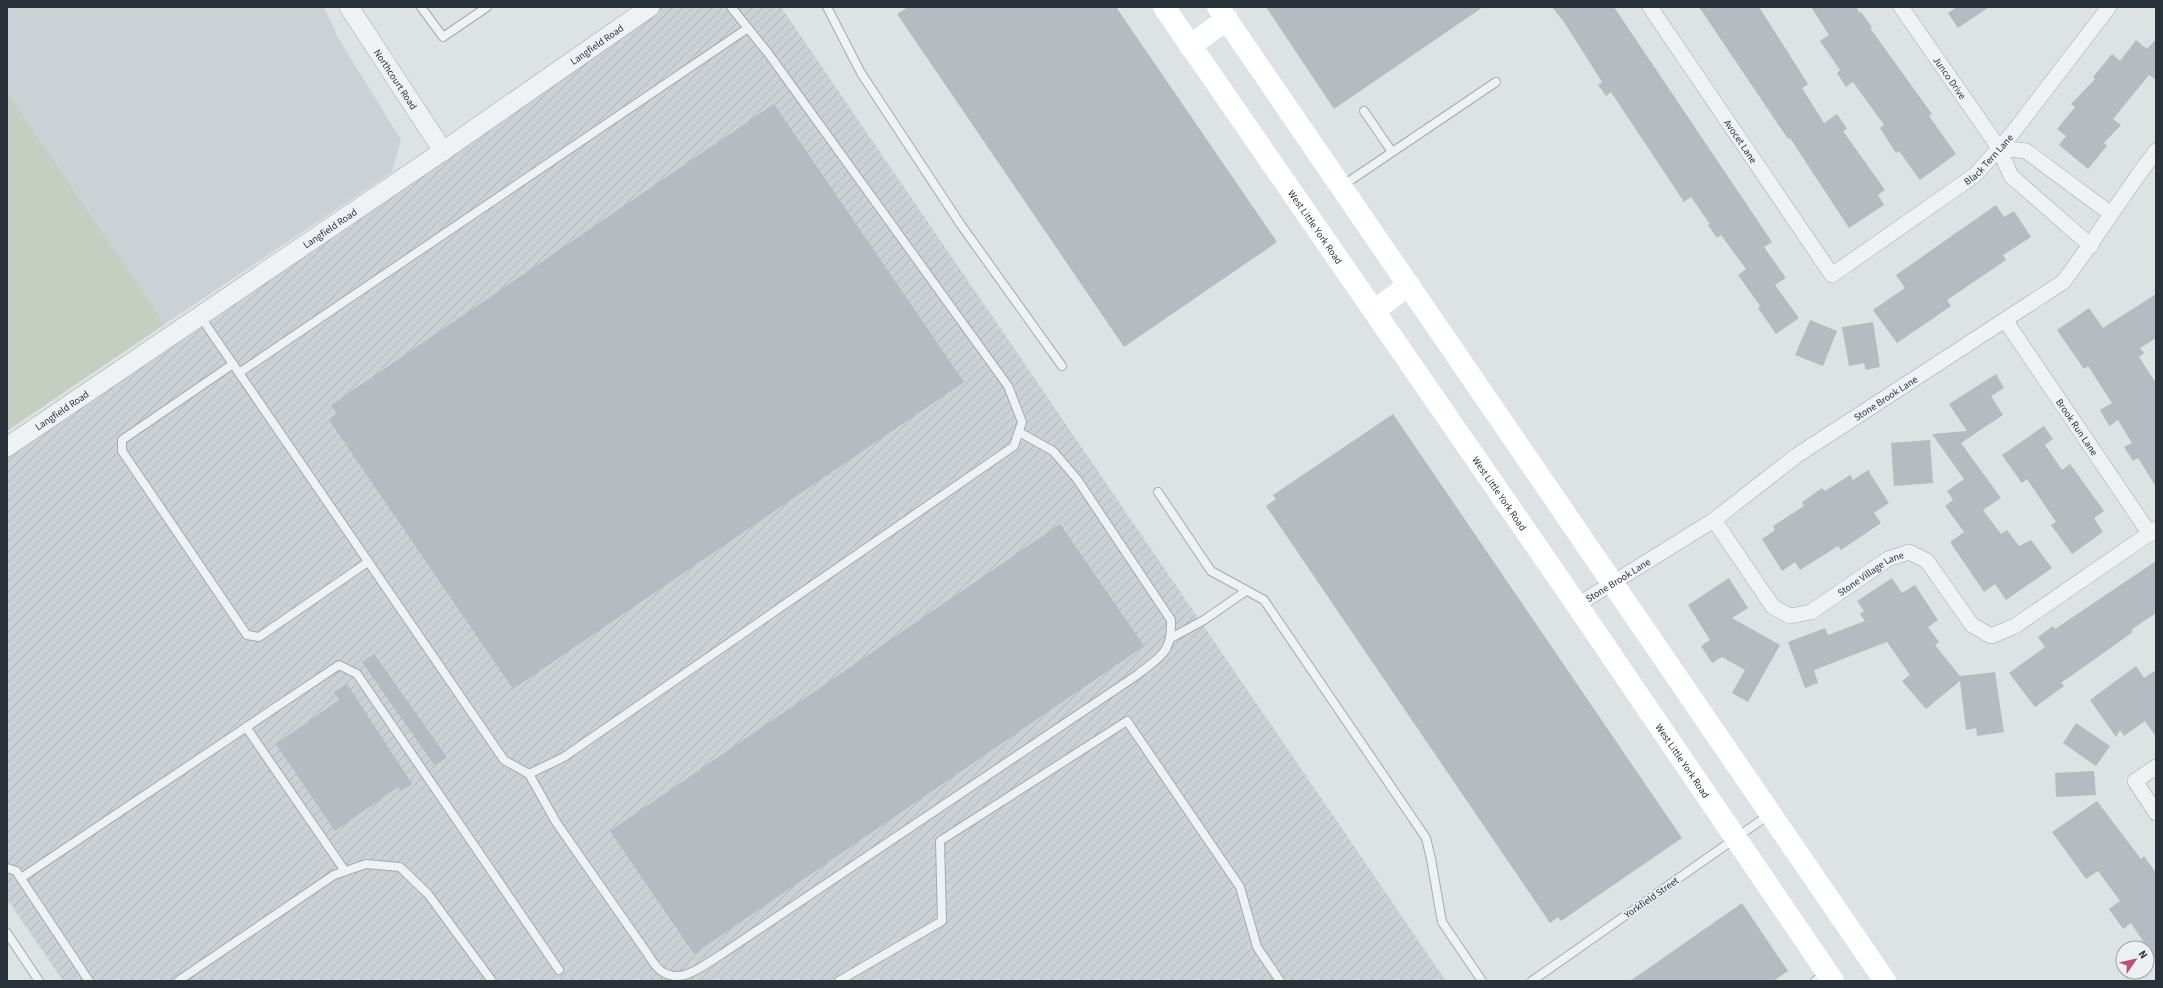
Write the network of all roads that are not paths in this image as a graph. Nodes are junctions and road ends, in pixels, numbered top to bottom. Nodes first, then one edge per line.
1 (349, 7) edge
2 (421, 7) edge
3 (487, 7) edge
4 (650, 7) edge
5 (731, 7) edge
6 (827, 7) edge
7 (1164, 7) edge
8 (1650, 7) edge
9 (1901, 7) edge
10 (2109, 7) edge
11 (1223, 13) edge
12 (748, 28) junction
13 (1190, 46) junction
14 (1496, 82) dead end
15 (1364, 111) dead end
16 (1999, 148) junction
17 (443, 151) junction
18 (2156, 151) edge
19 (1392, 152) junction
20 (1342, 186) junction
21 (2111, 214) junction
22 (2091, 246) junction
23 (1832, 275) joint
24 (1409, 284) junction
25 (1374, 310) junction
26 (200, 316) junction
27 (2006, 320) junction
28 (233, 364) junction
29 (1062, 366) dead end
30 (239, 373) junction
31 (1019, 432) junction
32 (7, 446) edge
33 (1158, 492) dead end
34 (1714, 520) junction
35 (2153, 532) edge
36 (368, 562) junction
37 (1613, 582) junction
38 (1246, 591) junction
39 (1577, 605) junction
40 (1171, 638) junction
41 (246, 727) junction
42 (2156, 767) edge
43 (529, 774) junction
44 (1770, 813) junction
45 (2156, 813) edge
46 (1735, 839) junction
47 (7, 868) edge
48 (345, 871) junction
49 (21, 878) junction
50 (7, 933) edge
51 (559, 970) dead end
52 (1825, 978) edge
53 (39, 981) edge
54 (89, 981) edge
55 (178, 981) edge
56 (492, 981) edge
57 (839, 981) edge
58 (1280, 981) edge
59 (1482, 981) edge
60 (1532, 981) edge
61 (1885, 981) edge

1 - 17 street, Northcourt Road
2 - 3 lane
4 - 17 street, Langfield Road
5 - 12 lane
6 - 29 lane
7 - 13 main road, West Little York Road
8 - 23 street, Avocet Lane
9 - 16 street, Junco Drive
10 - 16 street, Black Tern Lane
11 - 13 main road
11 - 20 main road
12 - 30 lane
12 - 31 lane
13 - 25 main road, West Little York Road
14 - 19 lane
15 - 19 lane
16 - 21 street
16 - 22 street, Junco Drive
16 - 23 street, Black Tern Lane
17 - 26 street, Langfield Road
18 - 21 street, Stone Brook Lane
19 - 20 lane
20 - 24 main road
21 - 22 street, Stone Brook Lane
22 - 27 street, Stone Brook Lane
24 - 25 main road
24 - 37 main road
25 - 39 main road, West Little York Road
26 - 28 lane
26 - 32 street, Langfield Road
27 - 34 street, Stone Brook Lane
27 - 35 street, Brook Run Lane
28 - 30 lane
28 - 36 lane
30 - 36 lane
31 - 40 lane
31 - 43 lane
33 - 38 lane
34 - 35 street, Stone Village Lane
34 - 37 street, Stone Brook Lane
36 - 43 lane
37 - 39 street, Stone Brook Lane
37 - 44 main road
38 - 40 lane
38 - 59 lane
39 - 46 main road, West Little York Road
40 - 43 lane
41 - 48 lane
41 - 49 lane
41 - 51 lane
42 - 45 street
44 - 46 lane, Yorkfield Street
44 - 61 main road
46 - 52 main road, West Little York Road
46 - 60 lane, Yorkfield Street
47 - 49 lane
48 - 55 lane
48 - 56 lane
49 - 54 lane
50 - 53 lane
57 - 58 lane

